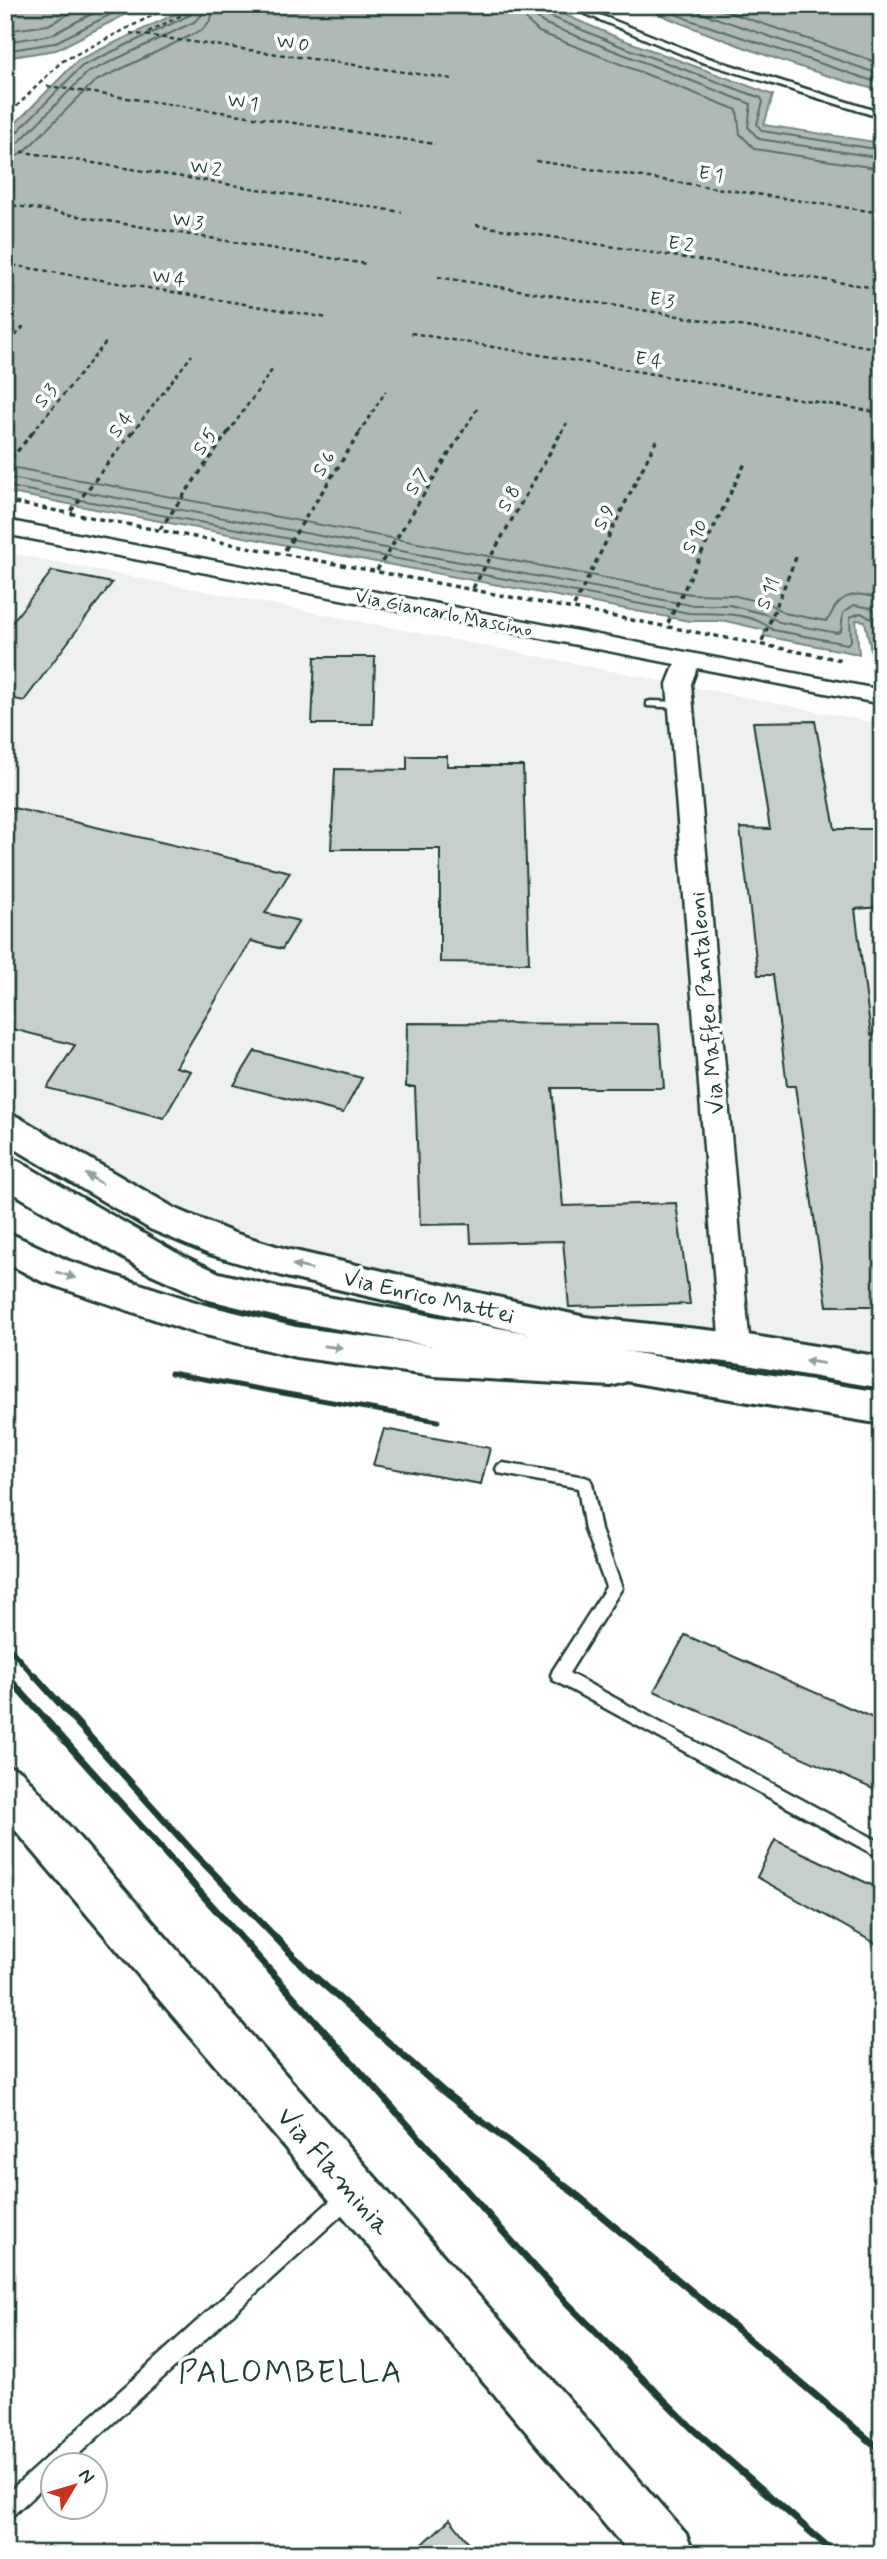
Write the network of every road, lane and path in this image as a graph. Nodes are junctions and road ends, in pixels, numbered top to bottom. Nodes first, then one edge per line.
1 (173, 5) edge
2 (202, 5) edge
3 (568, 5) edge
4 (175, 13) dead end
5 (182, 15) junction
6 (148, 32) dead end
7 (130, 33) dead end
8 (453, 79) dead end
9 (47, 86) dead end
10 (882, 116) edge
11 (5, 118) edge
12 (435, 144) dead end
13 (5, 149) edge
14 (536, 161) dead end
15 (5, 204) edge
16 (402, 212) dead end
17 (882, 213) edge
18 (476, 225) dead end
19 (5, 264) edge
20 (366, 264) dead end
21 (438, 277) dead end
22 (882, 289) edge
23 (328, 318) dead end
24 (24, 326) dead end
25 (411, 333) dead end
26 (107, 341) dead end
27 (5, 348) edge
28 (882, 349) edge
29 (191, 355) dead end
30 (272, 370) dead end
31 (386, 391) dead end
32 (479, 406) dead end
33 (882, 413) edge
34 (568, 423) dead end
35 (657, 439) dead end
36 (746, 461) dead end
37 (5, 466) edge
38 (5, 500) edge
39 (71, 511) dead end
40 (5, 527) edge
41 (160, 529) dead end
42 (285, 550) dead end
43 (797, 555) dead end
44 (377, 570) dead end
45 (473, 588) dead end
46 (574, 606) dead end
47 (668, 624) dead end
48 (762, 641) dead end
49 (688, 660) junction
50 (842, 660) dead end
51 (882, 697) edge
52 (651, 704) dead end
53 (681, 705) junction
54 (5, 1126) edge
55 (5, 1171) edge
56 (5, 1245) edge
57 (439, 1332) junction
58 (584, 1332) junction
59 (735, 1348) junction
60 (664, 1373) junction
61 (882, 1373) edge
62 (882, 1408) edge
63 (503, 1469) dead end
64 (5, 1785) edge
65 (882, 1852) edge
66 (354, 2192) junction
67 (70, 2450) edge
68 (38, 2479) edge
69 (5, 2509) edge
70 (666, 2554) edge

1 - 11 path
2 - 5 path
3 - 10 lane
4 - 5 path
5 - 6 path
7 - 8 path, W 0
9 - 12 path, W 1
13 - 16 path, W 2
14 - 17 path, E 1
15 - 20 path, W 3
18 - 22 path, E 2
19 - 23 path, W 4
21 - 28 path, E 3
24 - 27 path
25 - 33 path, E 4
26 - 37 path, S 3
29 - 39 path, S 4
30 - 41 path, S 5
31 - 42 path, S 6
32 - 44 path, S 7
34 - 45 path, S 8
35 - 46 path, S 9
36 - 47 path, S 10
38 - 50 path
40 - 49 street, Via Giancarlo Mascino
43 - 48 path, S 11
49 - 51 street, Via Giancarlo Mascino
49 - 53 street, Via Maffeo Pantaleoni
52 - 53 lane
53 - 59 street, Via Maffeo Pantaleoni
58 -> 54 main road, Via Enrico Mattei
55 - 57 main road, Via Enrico Mattei
56 -> 60 main road, Via Enrico Mattei
57 - 58 main road
57 - 60 main road, Via Enrico Mattei
58 - 59 main road, Via Enrico Mattei
61 -> 59 main road, Via Enrico Mattei
60 - 62 main road, Via Enrico Mattei
63 - 65 lane
64 - 66 main road, Via Flaminia
66 - 67 lane
66 - 70 main road, Via Flaminia
68 - 69 lane

